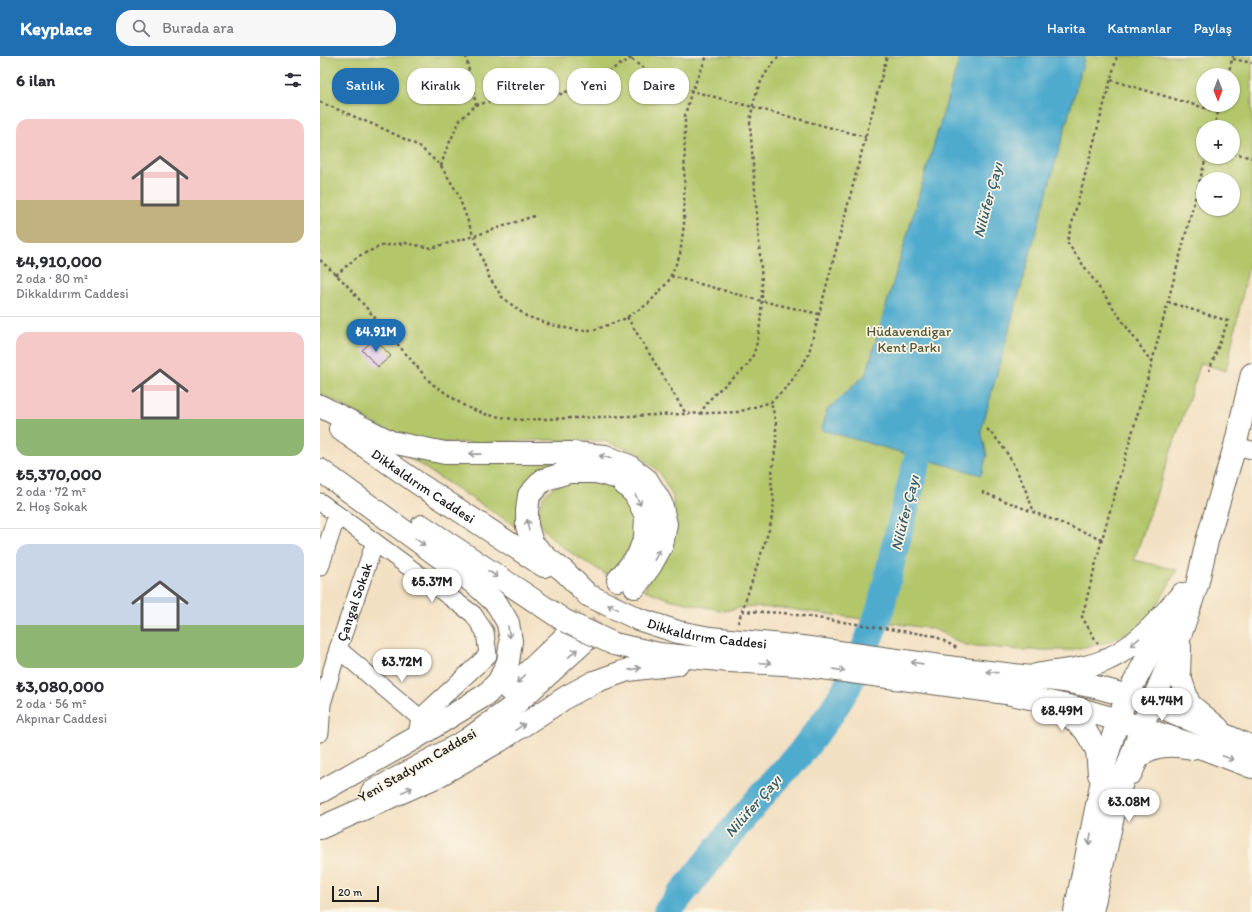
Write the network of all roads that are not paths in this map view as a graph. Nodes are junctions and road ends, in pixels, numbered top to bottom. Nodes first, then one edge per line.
1 (1252, 374) edge
2 (320, 406) edge
3 (320, 415) edge
4 (1243, 448) edge
5 (320, 461) edge
6 (320, 470) edge
7 (320, 502) edge
8 (337, 515) junction
9 (1207, 540) junction
10 (375, 542) junction
11 (320, 567) edge
12 (1182, 594) junction
13 (588, 595) junction
14 (573, 631) junction
15 (1180, 636) junction
16 (338, 649) junction
17 (732, 651) junction
18 (956, 677) junction
19 (1026, 677) junction
20 (1006, 692) junction
21 (1127, 696) junction
22 (321, 703) edge
23 (1152, 703) junction
24 (504, 705) junction
25 (1118, 720) junction
26 (418, 728) junction
27 (1141, 728) junction
28 (320, 732) edge
29 (1229, 736) junction
30 (1252, 747) edge
31 (1205, 749) junction
32 (1252, 767) edge
33 (320, 792) edge
34 (1109, 792) junction
35 (320, 805) edge
36 (320, 819) edge
37 (320, 828) edge
38 (1074, 912) edge
39 (1092, 912) edge

1 - 4 main road
13 -> 2 main road
3 - 13 main road, Dikkaldırım Caddesi
4 - 9 main road
5 -> 14 main road, Dikkaldırım Caddesi
6 -> 26 main road
7 - 8 street
8 - 10 street
8 - 11 street
9 - 12 main road
9 - 15 main road
10 - 16 street, Çangal Sokak
10 - 26 street
12 -> 19 main road
12 - 21 main road
17 -> 13 main road, Dikkaldırım Caddesi, bridge
14 - 17 main road, Dikkaldırım Caddesi, bridge
14 - 24 main road
15 - 23 main road
15 - 29 main road
16 - 22 street, Çangal Sokak
16 - 26 street
17 - 18 main road, Dikkaldırım Caddesi
37 -> 17 main road
19 -> 18 main road, Dikkaldırım Caddesi
18 - 20 main road, Dikkaldırım Caddesi
19 - 21 main road, Dikkaldırım Caddesi
20 - 25 main road, Dikkaldırım Caddesi
20 - 34 main road
21 - 23 main road, Dikkaldırım Caddesi
21 - 25 main road
22 - 28 street, Çangal Sokak
23 - 27 main road
23 - 29 main road, Dikkaldırım Caddesi
24 - 35 main road, Yeni Stadyum Caddesi
24 - 36 main road, Yeni Stadyum Caddesi
25 - 27 main road, Dikkaldırım Caddesi
25 - 34 main road
26 - 33 main road
27 - 31 main road, Dikkaldırım Caddesi
27 - 34 main road
29 - 30 main road
31 -> 32 main road
31 - 34 main road
34 -> 38 main road
34 - 39 main road

